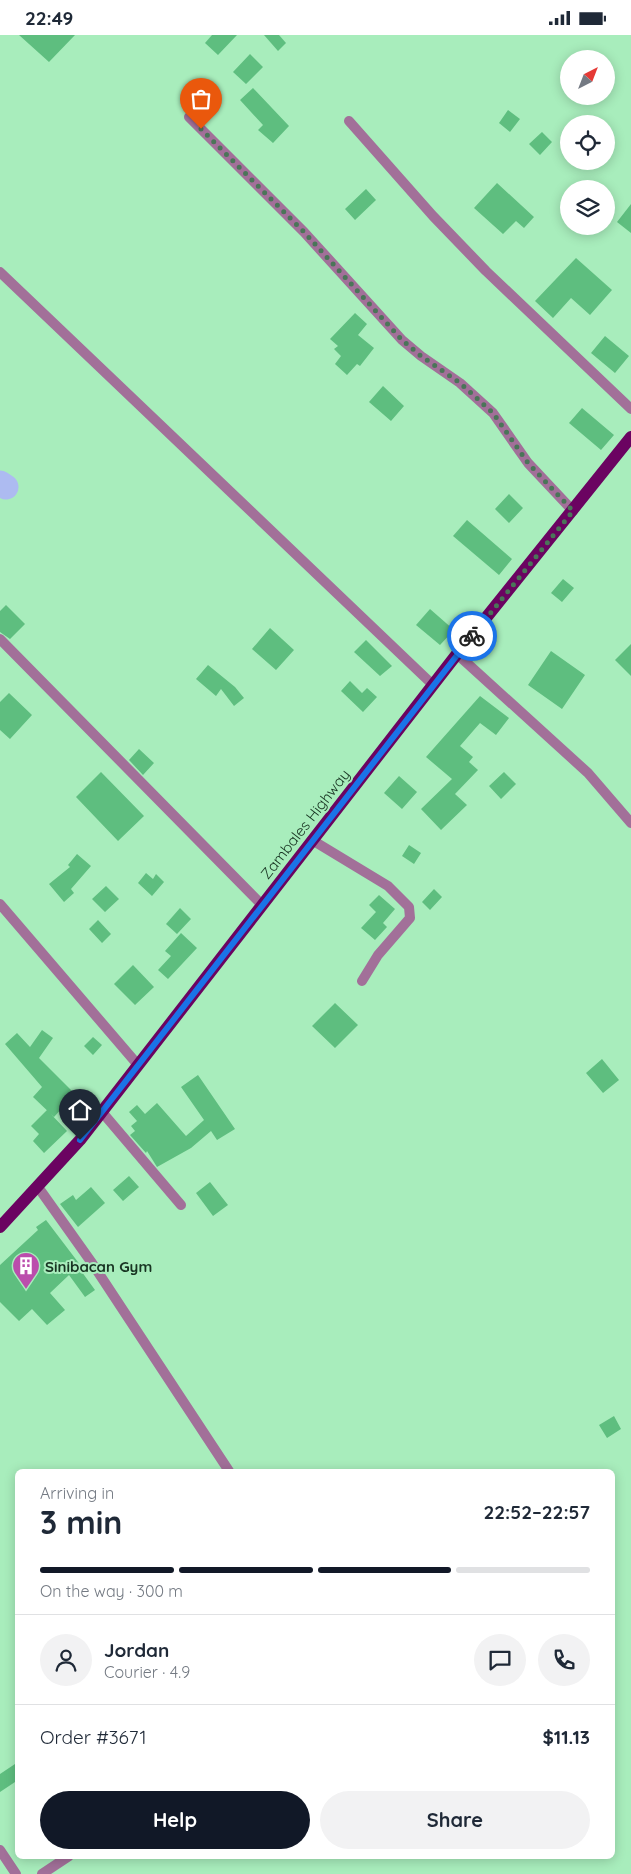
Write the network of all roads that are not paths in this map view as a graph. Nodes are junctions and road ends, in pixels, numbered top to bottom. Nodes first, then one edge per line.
1 (189, 117) dead end
2 (348, 121) dead end
3 (0, 273) edge
4 (631, 409) edge
5 (631, 437) edge
6 (573, 511) junction
7 (0, 639) edge
8 (457, 654) junction
9 (433, 685) junction
10 (631, 823) edge
11 (312, 840) junction
12 (0, 904) edge
13 (262, 905) junction
14 (362, 981) dead end
15 (138, 1065) junction
16 (102, 1112) junction
17 (38, 1187) junction
18 (181, 1205) dead end
19 (0, 1227) edge
20 (228, 1469) edge
21 (0, 1850) edge
22 (64, 1859) edge
23 (16, 1874) edge
24 (42, 1874) edge

1 - 6 street
2 - 4 street
3 - 9 street
5 - 6 main road, Zambales Highway
6 - 8 main road, Zambales Highway
7 - 13 street
8 - 9 main road, Zambales Highway
8 - 10 street
9 - 11 main road, Zambales Highway
11 - 13 main road, Zambales Highway
11 - 14 street
12 - 15 street
13 - 15 main road, Zambales Highway
15 - 16 main road, Zambales Highway
16 - 17 main road, Zambales Highway
16 - 18 street
17 - 19 main road, Zambales Highway
17 - 20 street
21 - 23 street
22 - 24 street

